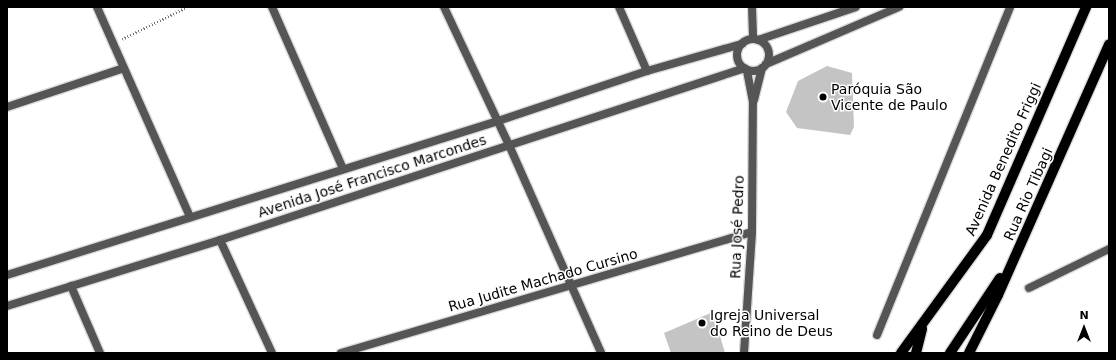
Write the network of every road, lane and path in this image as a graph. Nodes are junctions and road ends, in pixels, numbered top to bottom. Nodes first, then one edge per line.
1 (97, 7) edge
2 (187, 7) edge
3 (272, 7) edge
4 (444, 7) edge
5 (620, 7) edge
6 (752, 7) edge
7 (856, 7) edge
8 (899, 7) edge
9 (1010, 7) edge
10 (1086, 7) edge
11 (755, 40) junction
12 (113, 44) junction
13 (742, 44) junction
14 (1109, 44) edge
15 (764, 66) junction
16 (124, 68) junction
17 (746, 69) junction
18 (647, 71) junction
19 (753, 102) junction
20 (7, 107) edge
21 (498, 121) junction
22 (510, 145) junction
23 (343, 169) junction
24 (190, 217) junction
25 (752, 232) junction
26 (220, 240) junction
27 (1109, 249) edge
28 (1016, 256) junction
29 (7, 275) edge
30 (571, 285) junction
31 (71, 286) junction
32 (1029, 288) dead end
33 (7, 306) edge
34 (924, 323) junction
35 (877, 335) dead end
36 (100, 353) edge
37 (272, 353) edge
38 (341, 353) edge
39 (601, 353) edge
40 (744, 353) edge
41 (901, 353) edge
42 (916, 353) edge
43 (950, 353) edge
44 (969, 353) edge

1 - 12 street
2 - 12 path
3 - 23 street
4 - 21 street
5 - 18 street
6 - 11 street
7 - 11 street
8 - 15 street
9 - 35 street
10 - 34 main road, Avenida Benedito Friggi
11 - 13 street
11 - 15 street
12 - 16 street
13 - 17 street
13 - 18 street, Avenida José Francisco Marcondes
14 - 28 main road, Rua Rio Tibagi
15 - 17 street
15 - 19 street, Rua José Pedro
16 - 20 street
16 - 24 street
17 - 19 street, Rua José Pedro
17 - 22 street, Avenida José Francisco Marcondes
18 - 21 street, Avenida José Francisco Marcondes
19 - 25 street, Rua José Pedro
21 - 22 street
21 - 23 street, Avenida José Francisco Marcondes
22 - 26 street, Avenida José Francisco Marcondes
22 - 30 street
23 - 24 street, Avenida José Francisco Marcondes
24 - 29 street, Avenida José Francisco Marcondes
25 - 30 street, Rua Judite Machado Cursino
25 - 40 street, Rua José Pedro
26 - 31 street, Avenida José Francisco Marcondes
26 - 37 street
27 - 32 street
28 - 43 main road
28 - 44 main road, Rua Rio Tibagi
30 - 38 street, Rua Judite Machado Cursino
30 - 39 street
31 - 33 street, Avenida José Francisco Marcondes
31 - 36 street
34 - 41 main road, Avenida Benedito Friggi
34 - 42 main road

